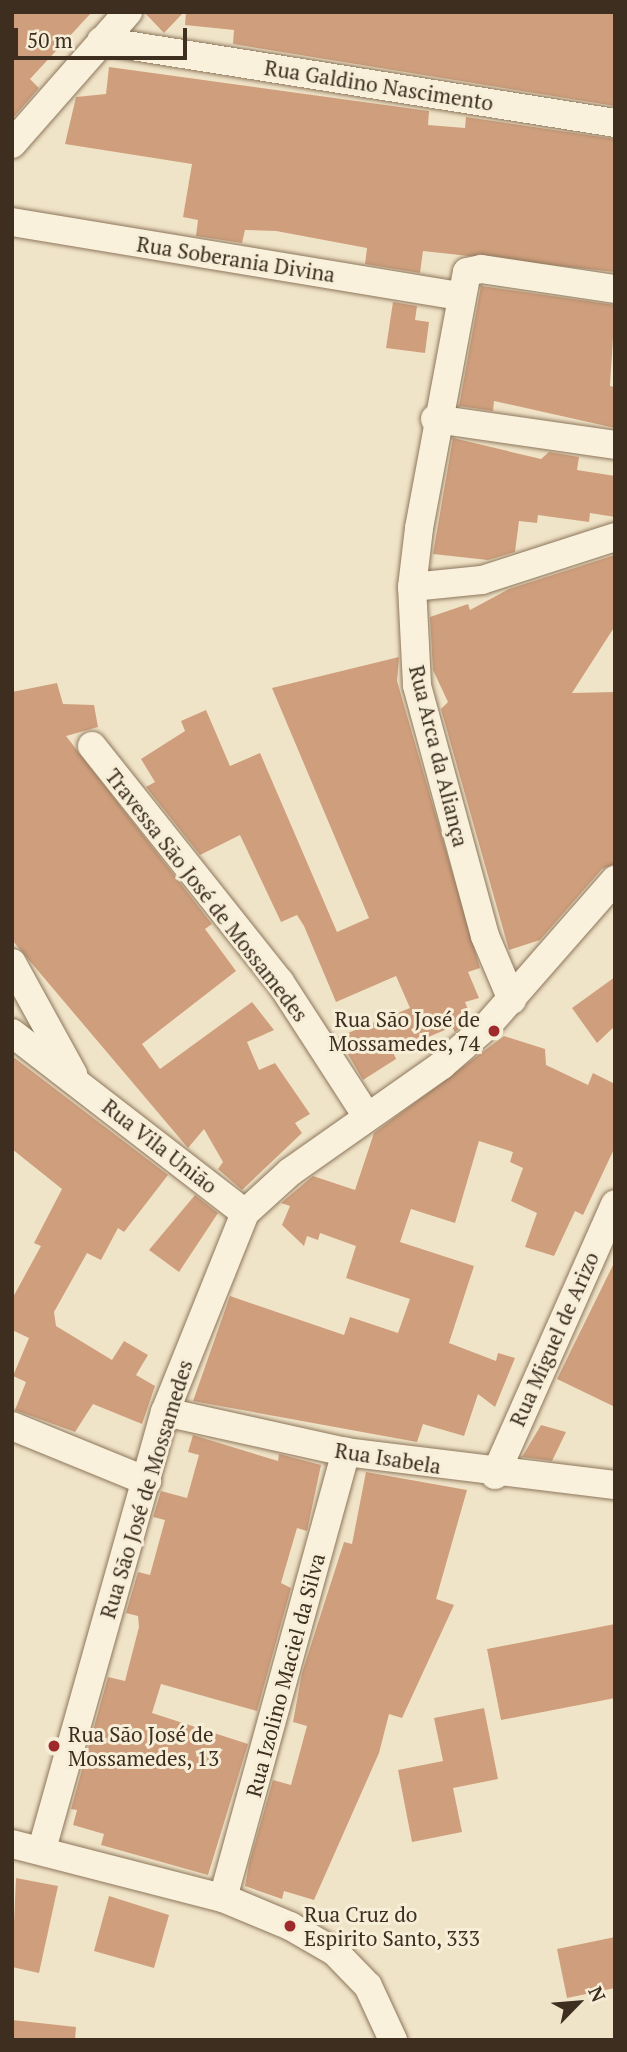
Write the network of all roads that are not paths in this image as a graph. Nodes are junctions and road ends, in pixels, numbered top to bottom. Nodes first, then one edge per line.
1 (128, 12) edge
2 (101, 41) junction
3 (615, 123) edge
4 (12, 144) edge
5 (12, 222) edge
6 (615, 289) edge
7 (459, 296) junction
8 (435, 419) junction
9 (615, 445) edge
10 (615, 537) edge
11 (412, 587) junction
12 (92, 746) dead end
13 (615, 880) edge
14 (12, 963) edge
15 (512, 1000) junction
16 (12, 1033) edge
17 (75, 1078) junction
18 (366, 1115) junction
19 (615, 1204) edge
20 (245, 1213) junction
21 (165, 1412) junction
22 (12, 1426) edge
23 (346, 1452) junction
24 (495, 1475) junction
25 (147, 1481) junction
26 (615, 1485) edge
27 (12, 1844) edge
28 (42, 1849) junction
29 (223, 1898) junction
30 (393, 2040) edge

1 - 2 street
2 - 3 street, Rua Galdino Nascimento
2 - 4 street
5 - 7 street, Rua Soberania Divina
6 - 7 street
7 - 8 street, Rua Arca da Aliança
8 - 9 street
8 - 11 street, Rua Arca da Aliança
10 - 11 street
11 - 15 street, Rua Arca da Aliança
12 - 18 street, Travessa São José de Mossamedes
13 - 15 street, Rua São José de Mossamedes
14 - 17 street, Rua Vila União
15 - 18 street, Rua São José de Mossamedes
16 - 17 street, Rua Vila União
17 - 20 street, Rua Vila União
18 - 20 street, Rua São José de Mossamedes
19 - 24 street, Rua Miguel de Arizo
20 - 21 street, Rua São José de Mossamedes
21 - 23 street, Rua Isabela
21 - 25 street, Rua São José de Mossamedes
22 - 25 street
23 - 24 street, Rua Isabela
23 - 29 street, Rua Izolino Maciel da Silva
24 - 26 street, Rua Isabela
25 - 28 street, Rua São José de Mossamedes
27 - 28 street
28 - 29 street
29 - 30 street

